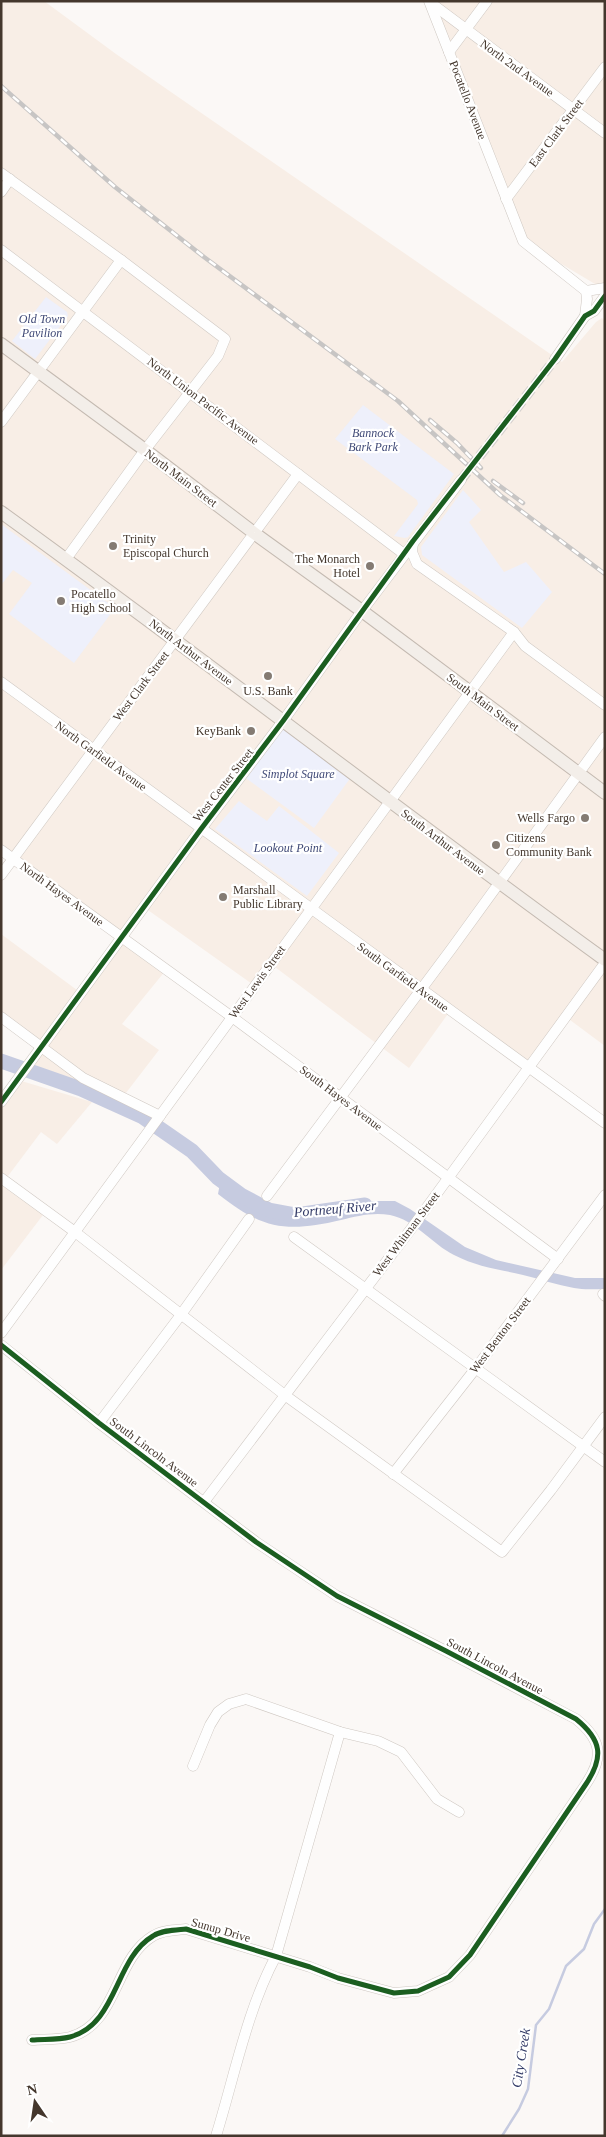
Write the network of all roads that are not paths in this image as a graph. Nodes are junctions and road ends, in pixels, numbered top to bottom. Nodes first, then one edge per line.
1 (487, 1) edge
2 (429, 2) edge
3 (466, 30) junction
4 (449, 52) junction
5 (605, 67) edge
6 (573, 109) junction
7 (605, 132) edge
8 (1, 173) edge
9 (10, 179) junction
10 (1, 192) edge
11 (506, 199) junction
12 (1, 250) edge
13 (121, 260) junction
14 (605, 288) edge
15 (586, 291) junction
16 (603, 302) edge
17 (83, 311) junction
18 (585, 316) junction
19 (1, 344) edge
20 (555, 359) tunnel mouth
21 (38, 372) junction
22 (191, 392) junction
23 (1, 422) edge
24 (145, 450) junction
25 (298, 474) junction
26 (461, 480) tunnel mouth
27 (1, 512) edge
28 (254, 533) junction
29 (413, 541) junction
30 (404, 554) junction
31 (66, 559) junction
32 (417, 564) junction
33 (392, 570) junction
34 (362, 610) junction
35 (514, 632) junction
36 (175, 640) junction
37 (1, 682) edge
38 (470, 692) junction
39 (605, 705) edge
40 (283, 721) junction
41 (605, 737) edge
42 (93, 750) junction
43 (578, 774) junction
44 (605, 793) edge
45 (390, 801) junction
46 (201, 829) junction
47 (1, 850) edge
48 (13, 859) junction
49 (1, 875) edge
50 (498, 883) junction
51 (310, 910) junction
52 (122, 938) junction
53 (605, 962) edge
54 (421, 990) junction
55 (1, 1017) edge
56 (232, 1017) junction
57 (42, 1047) junction
58 (529, 1068) junction
59 (340, 1097) junction
60 (1, 1102) edge
61 (160, 1116) junction
62 (605, 1124) edge
63 (1, 1178) edge
64 (448, 1178) junction
65 (605, 1195) edge
66 (267, 1196) dead end
67 (249, 1219) dead end
68 (75, 1232) junction
69 (294, 1237) dead end
70 (554, 1264) junction
71 (365, 1289) junction
72 (180, 1316) junction
73 (1, 1332) edge
74 (1, 1345) edge
75 (476, 1368) junction
76 (286, 1396) junction
77 (605, 1417) edge
78 (99, 1424) junction
79 (583, 1446) junction
80 (605, 1462) edge
81 (393, 1474) junction
82 (204, 1502) junction
83 (340, 1732) junction
84 (193, 1766) dead end
85 (459, 1812) dead end
86 (276, 1956) junction
87 (32, 2040) dead end
88 (216, 2136) edge

1 - 3 street
2 - 3 street, North 2nd Avenue
2 - 4 street, Pocatello Avenue
3 - 4 street
3 - 6 street, North 2nd Avenue
4 - 11 street, Pocatello Avenue
5 - 6 street, East Clark Street
6 - 7 street, North 2nd Avenue
6 - 11 street, East Clark Street
8 - 9 street
9 - 10 street
9 - 13 street
11 - 15 street, Pocatello Avenue
12 - 17 street, North Union Pacific Avenue
13 - 17 street
13 - 22 street
14 - 15 street
15 - 18 street
16 - 18 street
17 - 21 street
17 - 22 street, North Union Pacific Avenue
18 - 20 street
19 - 21 main road, North Main Street
21 - 23 street
21 - 24 main road, North Main Street
22 - 24 street
22 - 25 street, North Union Pacific Avenue
24 - 28 main road, North Main Street
24 - 31 street
25 - 28 street, West Clark Street
25 - 30 street, North Union Pacific Avenue
26 - 29 street, West Center Street
27 - 31 main road, North Arthur Avenue
28 - 34 main road, North Main Street
28 - 36 street, West Clark Street
29 - 30 street, West Center Street
29 - 32 street
30 - 33 street, West Center Street
31 - 36 main road, North Arthur Avenue
32 - 33 street
32 - 35 street
33 - 34 street, West Center Street
34 - 38 main road, South Main Street
34 - 40 street, West Center Street
35 - 38 street, West Lewis Street
35 - 39 street
36 - 40 main road, North Arthur Avenue
36 - 42 street, West Clark Street
37 - 42 street, North Garfield Avenue
38 - 43 main road, South Main Street
38 - 45 street, West Lewis Street
40 - 45 main road, South Arthur Avenue
40 - 46 street, West Center Street
41 - 43 street
42 - 46 street, North Garfield Avenue
42 - 48 street, West Clark Street
43 - 44 main road, South Main Street
43 - 50 street
45 - 50 main road, South Arthur Avenue
45 - 51 street, West Lewis Street
46 - 51 street, South Garfield Avenue
46 - 52 street, West Center Street
47 - 48 street, North Hayes Avenue
48 - 49 street, West Clark Street
48 - 52 street, North Hayes Avenue
50 - 53 main road, South Arthur Avenue
50 - 54 street
51 - 54 street, South Garfield Avenue
51 - 56 street, West Lewis Street
52 - 56 street, South Hayes Avenue
52 - 57 street, West Center Street
53 - 58 street, West Whitman Street
54 - 58 street, South Garfield Avenue
54 - 59 street
55 - 57 street
56 - 59 street, South Hayes Avenue
56 - 61 street, West Lewis Street
57 - 60 street, West Center Street
57 - 61 street
58 - 62 street, South Garfield Avenue
58 - 64 street, West Whitman Street
59 - 64 street, South Hayes Avenue
59 - 66 street
61 - 68 street, West Lewis Street
63 - 68 street
64 - 70 street, South Hayes Avenue
64 - 71 street, West Whitman Street
65 - 70 street, West Benton Street
67 - 72 street
68 - 72 street
68 - 73 street, West Lewis Street
69 - 71 street
70 - 75 street, West Benton Street
71 - 75 street
71 - 76 street, West Whitman Street
72 - 76 street
72 - 78 street
74 - 78 street, South Lincoln Avenue
75 - 79 street
75 - 81 street, West Benton Street
76 - 81 street
76 - 82 street, West Whitman Street
77 - 79 street
78 - 82 street, South Lincoln Avenue
79 - 80 street
79 - 81 street
82 - 86 street, South Lincoln Avenue
83 - 84 street
83 - 85 street
83 - 86 street
86 - 87 street, Sunup Drive
86 - 88 street

